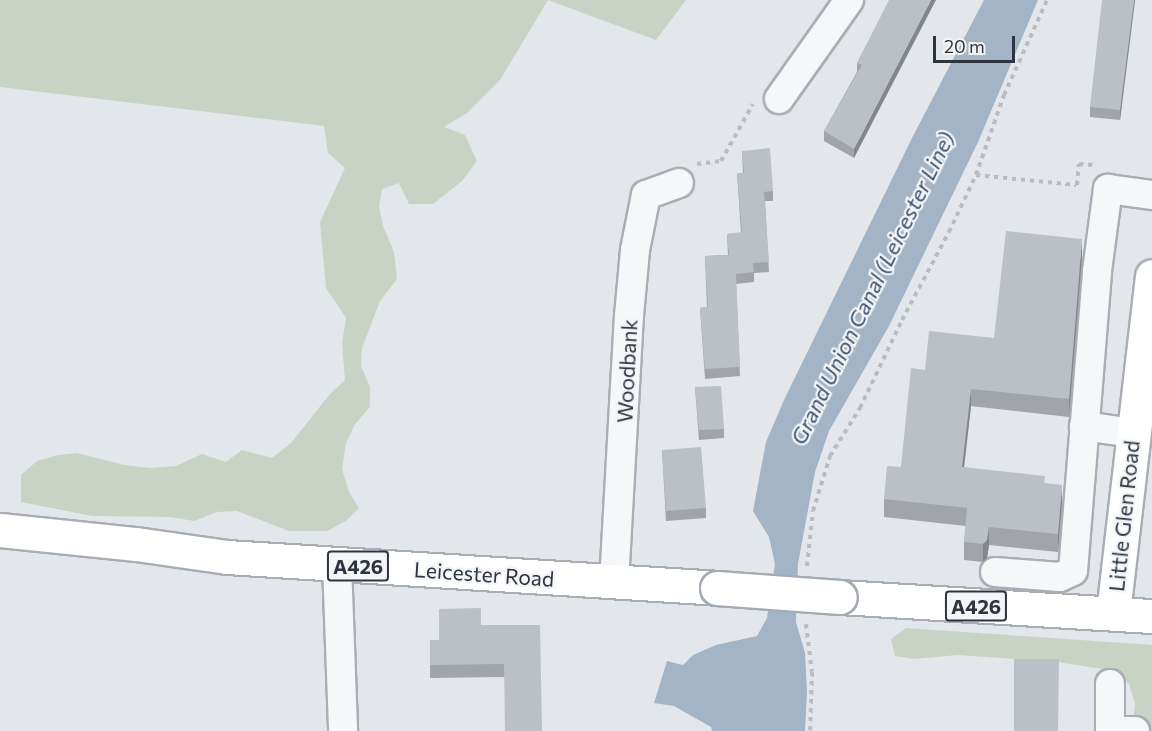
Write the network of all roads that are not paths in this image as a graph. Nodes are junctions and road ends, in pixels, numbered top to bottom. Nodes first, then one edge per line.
1 (849, 0) edge
2 (779, 99) road end
3 (679, 183) road end
4 (1152, 195) edge
5 (1152, 276) edge
6 (1084, 426) junction
7 (1133, 433) junction
8 (0, 530) edge
9 (337, 564) junction
10 (995, 572) dead end
11 (614, 583) junction
12 (1113, 613) junction
13 (1152, 616) edge
14 (1110, 684) dead end
15 (343, 731) edge
16 (1110, 731) edge
17 (1125, 731) edge
18 (1135, 731) edge

1 - 2 street
3 - 11 street, Woodbank
4 - 6 street
5 - 7 main road, Little Glen Road
6 - 7 street
6 - 10 street
7 - 12 main road, Little Glen Road
8 - 9 main road, Leicester Road / A426
9 - 11 main road, Leicester Road / A426
9 - 15 street
11 - 12 main road, Leicester Road / A426, bridge
12 - 13 main road, A426
14 - 16 street
17 - 18 street

